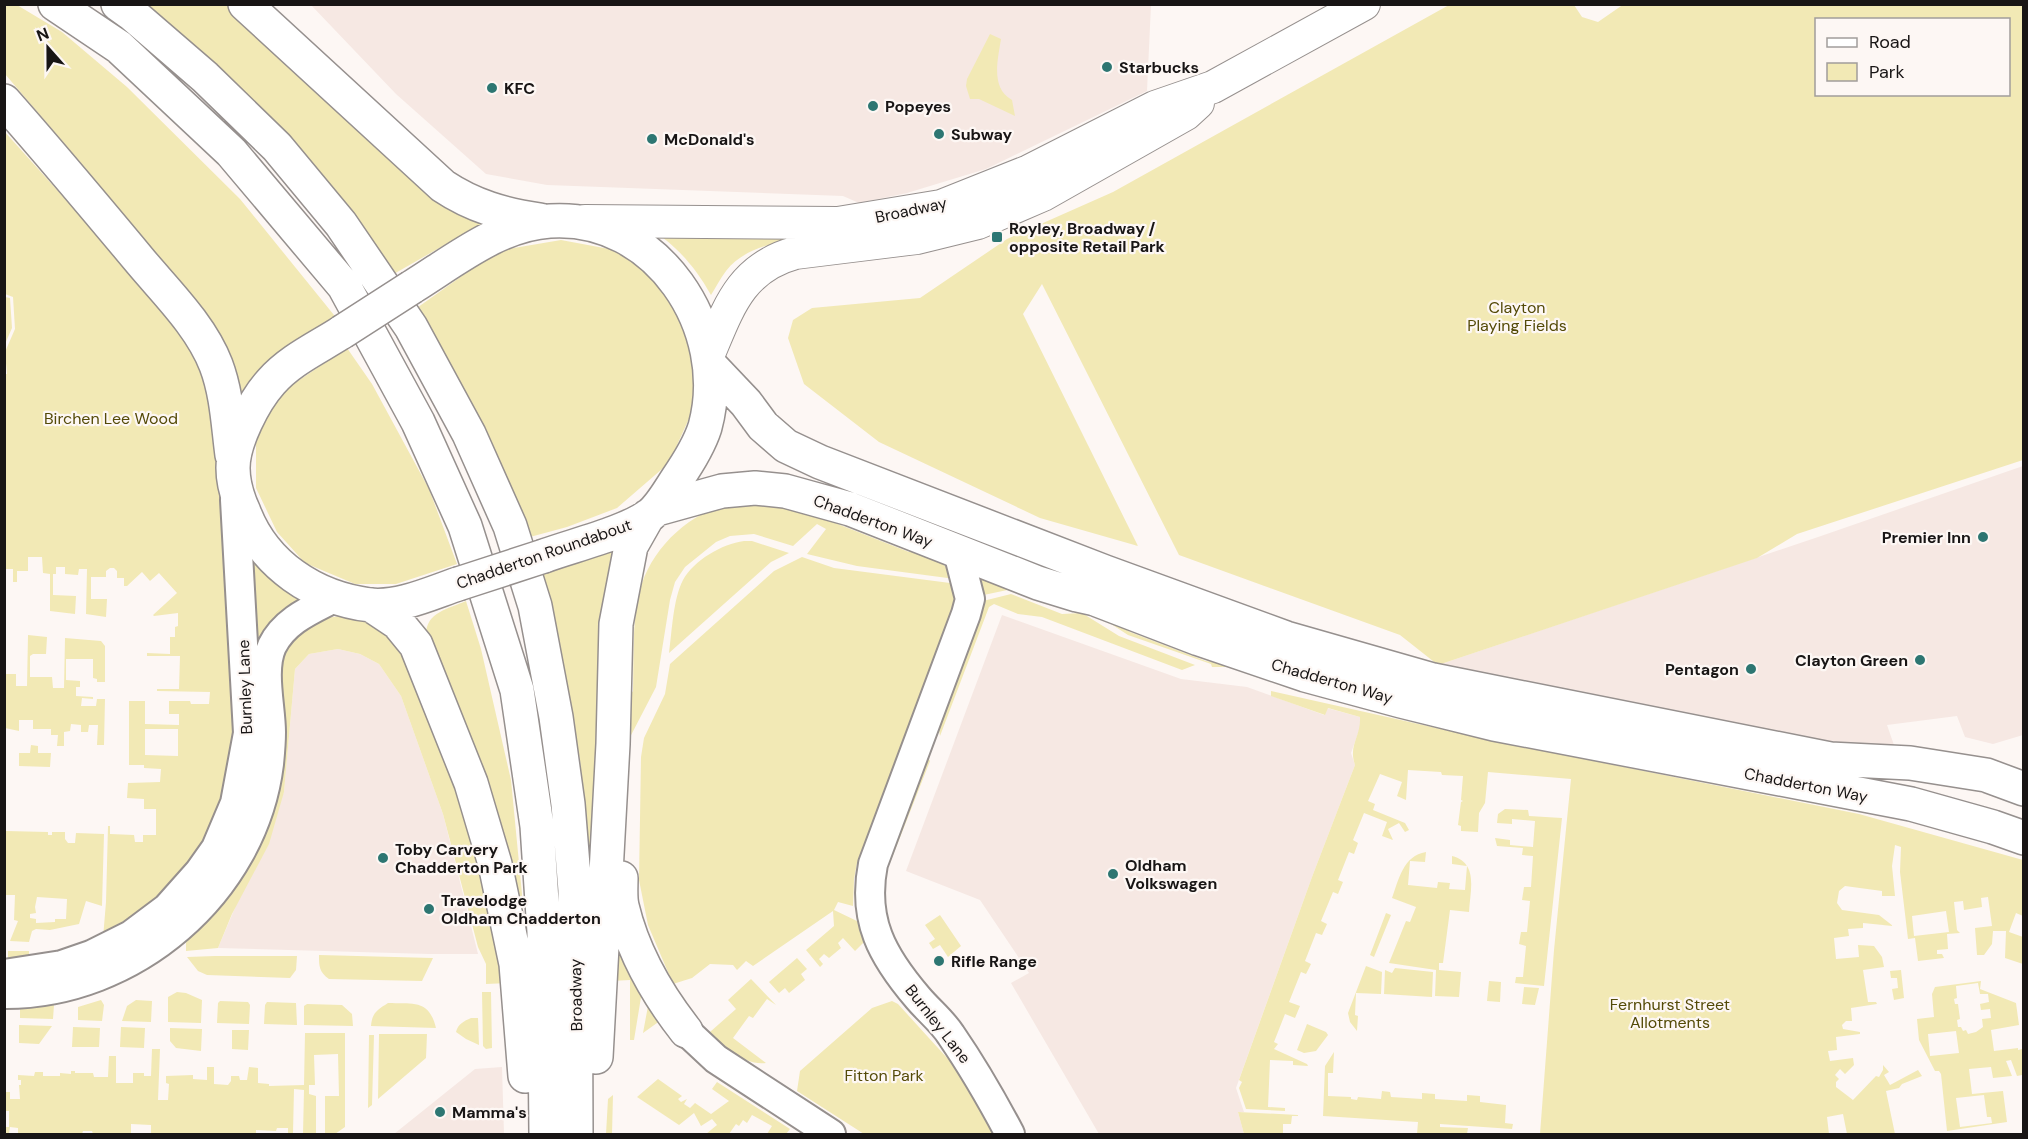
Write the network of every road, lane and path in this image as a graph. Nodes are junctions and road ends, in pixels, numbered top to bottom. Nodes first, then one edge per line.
1 (55, 4) edge
2 (118, 4) edge
3 (245, 4) edge
4 (1364, 4) edge
5 (1213, 87) junction
6 (4, 101) edge
7 (548, 221) junction
8 (584, 221) junction
9 (709, 360) junction
10 (233, 473) junction
11 (652, 512) junction
12 (958, 552) junction
13 (336, 597) junction
14 (371, 605) junction
15 (614, 744) junction
16 (2024, 789) edge
17 (2024, 838) edge
18 (4, 974) edge
19 (4, 994) edge
20 (686, 1032) joint
21 (531, 1134) edge
22 (546, 1134) edge
23 (576, 1134) edge
24 (589, 1134) edge
25 (831, 1134) edge
26 (1010, 1134) edge

1 - 22 highway, Broadway
2 - 23 highway, Broadway
3 - 7 highway
4 - 5 main road, Broadway
5 - 8 main road, Broadway
5 - 9 main road, Broadway
6 - 10 highway, Chadderton Roundabout
7 - 8 highway
7 - 10 highway, bridge
8 - 9 highway
9 - 11 highway
9 - 16 highway, Chadderton Way
10 - 13 highway, Chadderton Roundabout
10 - 18 street, Burnley Lane
11 - 12 highway, Chadderton Way
11 - 14 highway, Chadderton Roundabout, bridge
11 - 15 highway
12 - 17 highway, Chadderton Way
12 - 26 street, Burnley Lane
13 - 14 highway, Chadderton Roundabout
13 - 19 street, Burnley Lane
14 - 21 highway
15 - 20 highway
15 - 24 highway
20 - 25 street

